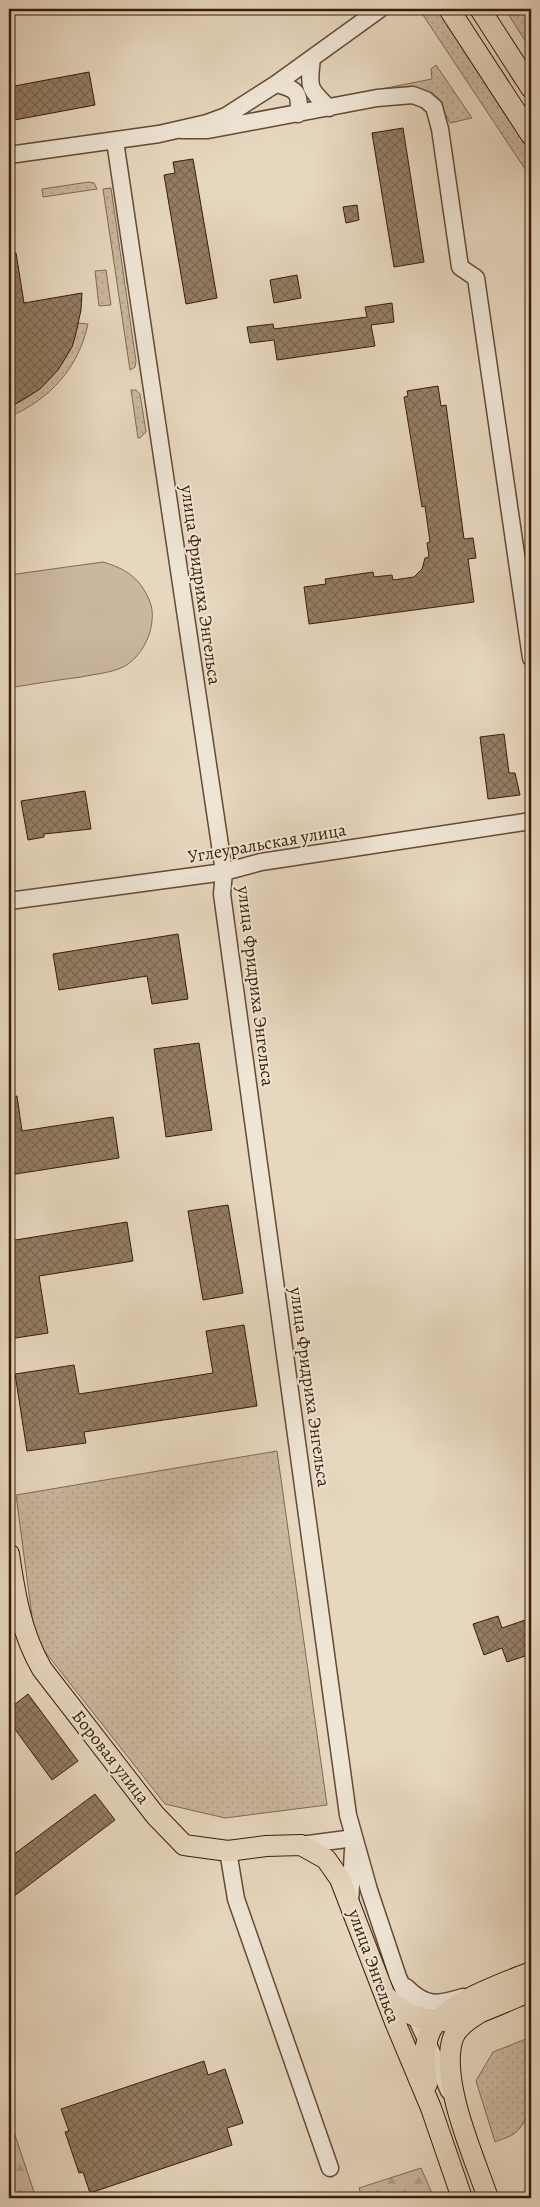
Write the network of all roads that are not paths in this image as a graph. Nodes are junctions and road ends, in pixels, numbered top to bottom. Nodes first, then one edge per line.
1 (380, 9) edge
2 (449, 9) edge
3 (480, 9) edge
4 (312, 58) junction
5 (276, 84) junction
6 (531, 88) edge
7 (329, 108) junction
8 (298, 114) junction
9 (181, 130) junction
10 (531, 135) edge
11 (115, 141) junction
12 (9, 155) edge
13 (531, 658) edge
14 (531, 821) edge
15 (224, 872) junction
16 (9, 901) edge
17 (9, 1554) edge
18 (354, 1838) junction
19 (301, 1845) junction
20 (228, 1851) junction
21 (350, 1903) junction
22 (531, 1972) edge
23 (389, 1980) junction
24 (531, 1991) edge
25 (480, 2001) junction
26 (417, 2017) junction
27 (440, 2021) junction
28 (428, 2041) junction
29 (431, 2108) junction
30 (459, 2113) junction
31 (330, 2168) dead end
32 (462, 2198) edge
33 (488, 2198) edge

1 - 4 street
2 - 10 main road
3 - 6 main road
4 - 5 street
4 - 7 street
5 - 8 street
5 - 9 street
7 - 8 street
7 - 13 street
8 - 9 street
9 - 11 street
11 - 12 street
11 - 15 street, улица Фридриха Энгельса
14 - 15 street, Углеуральская улица
15 - 16 street, Углеуральская улица
15 - 18 street, улица Фридриха Энгельса
17 - 20 main road, Боровая улица
18 - 19 street, Боровая улица
18 - 21 street, улица Энгельса
18 - 23 street, улица Энгельса
19 - 20 main road, Боровая улица
19 - 21 main road
20 - 31 street
21 - 23 main road, улица Энгельса
22 - 25 main road
23 - 25 street, улица Энгельса
23 - 26 main road
23 - 29 main road, улица Энгельса
24 - 25 main road
25 - 27 main road
25 - 30 main road
26 - 27 main road
26 - 28 street, улица Энгельса
27 - 28 main road
28 - 29 main road
28 - 30 street, улица Энгельса
29 - 32 main road, улица Энгельса
30 - 33 main road, улица Энгельса

